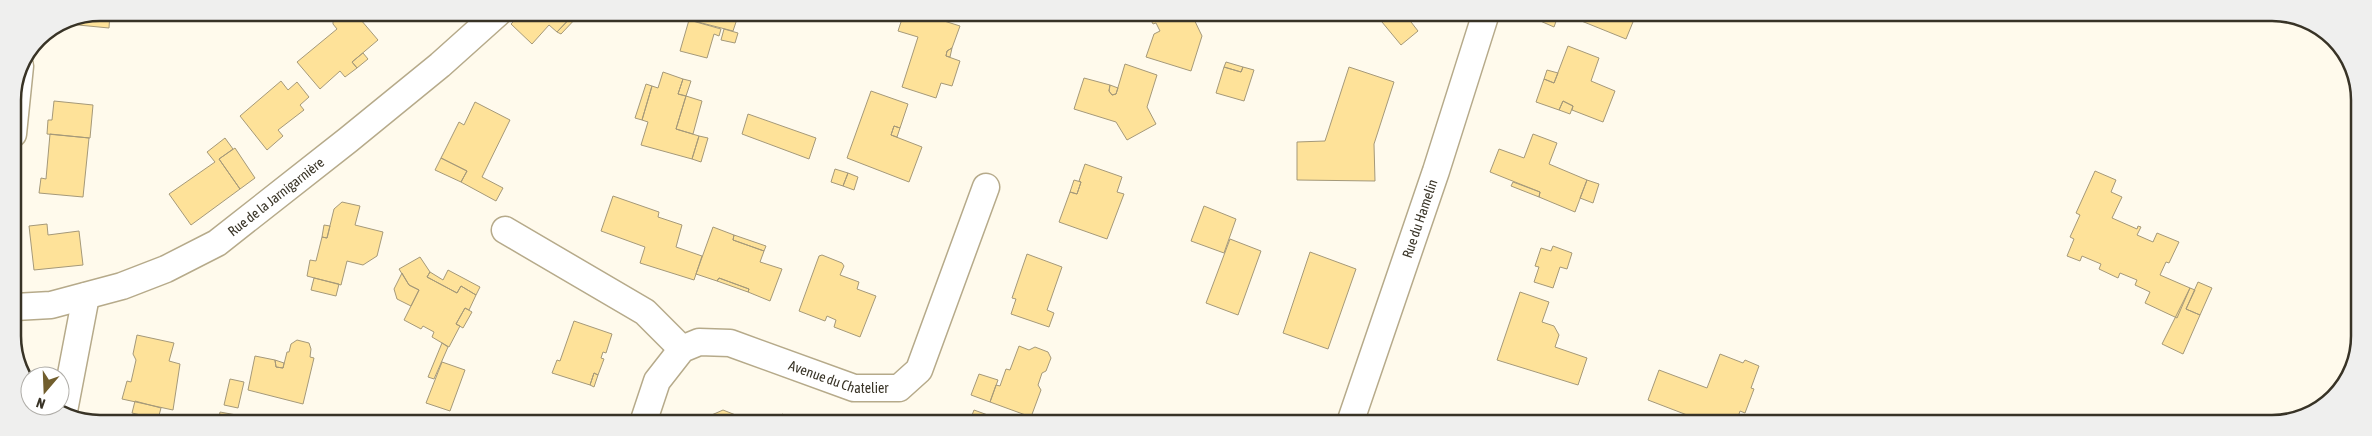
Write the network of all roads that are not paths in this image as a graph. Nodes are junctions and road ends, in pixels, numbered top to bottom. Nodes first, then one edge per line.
1 (489, 21) edge
2 (1483, 21) edge
3 (986, 187) dead end
4 (505, 230) dead end
5 (86, 296) junction
6 (21, 307) edge
7 (682, 349) junction
8 (70, 380) edge
9 (646, 415) edge
10 (1353, 415) edge

1 - 5 street, Rue de la Jarnigarnière
2 - 10 street, Rue du Hamelin
3 - 7 street, Avenue du Chatelier
4 - 7 street
5 - 6 street, Rue de la Jarnigarnière
5 - 8 street
7 - 9 street

